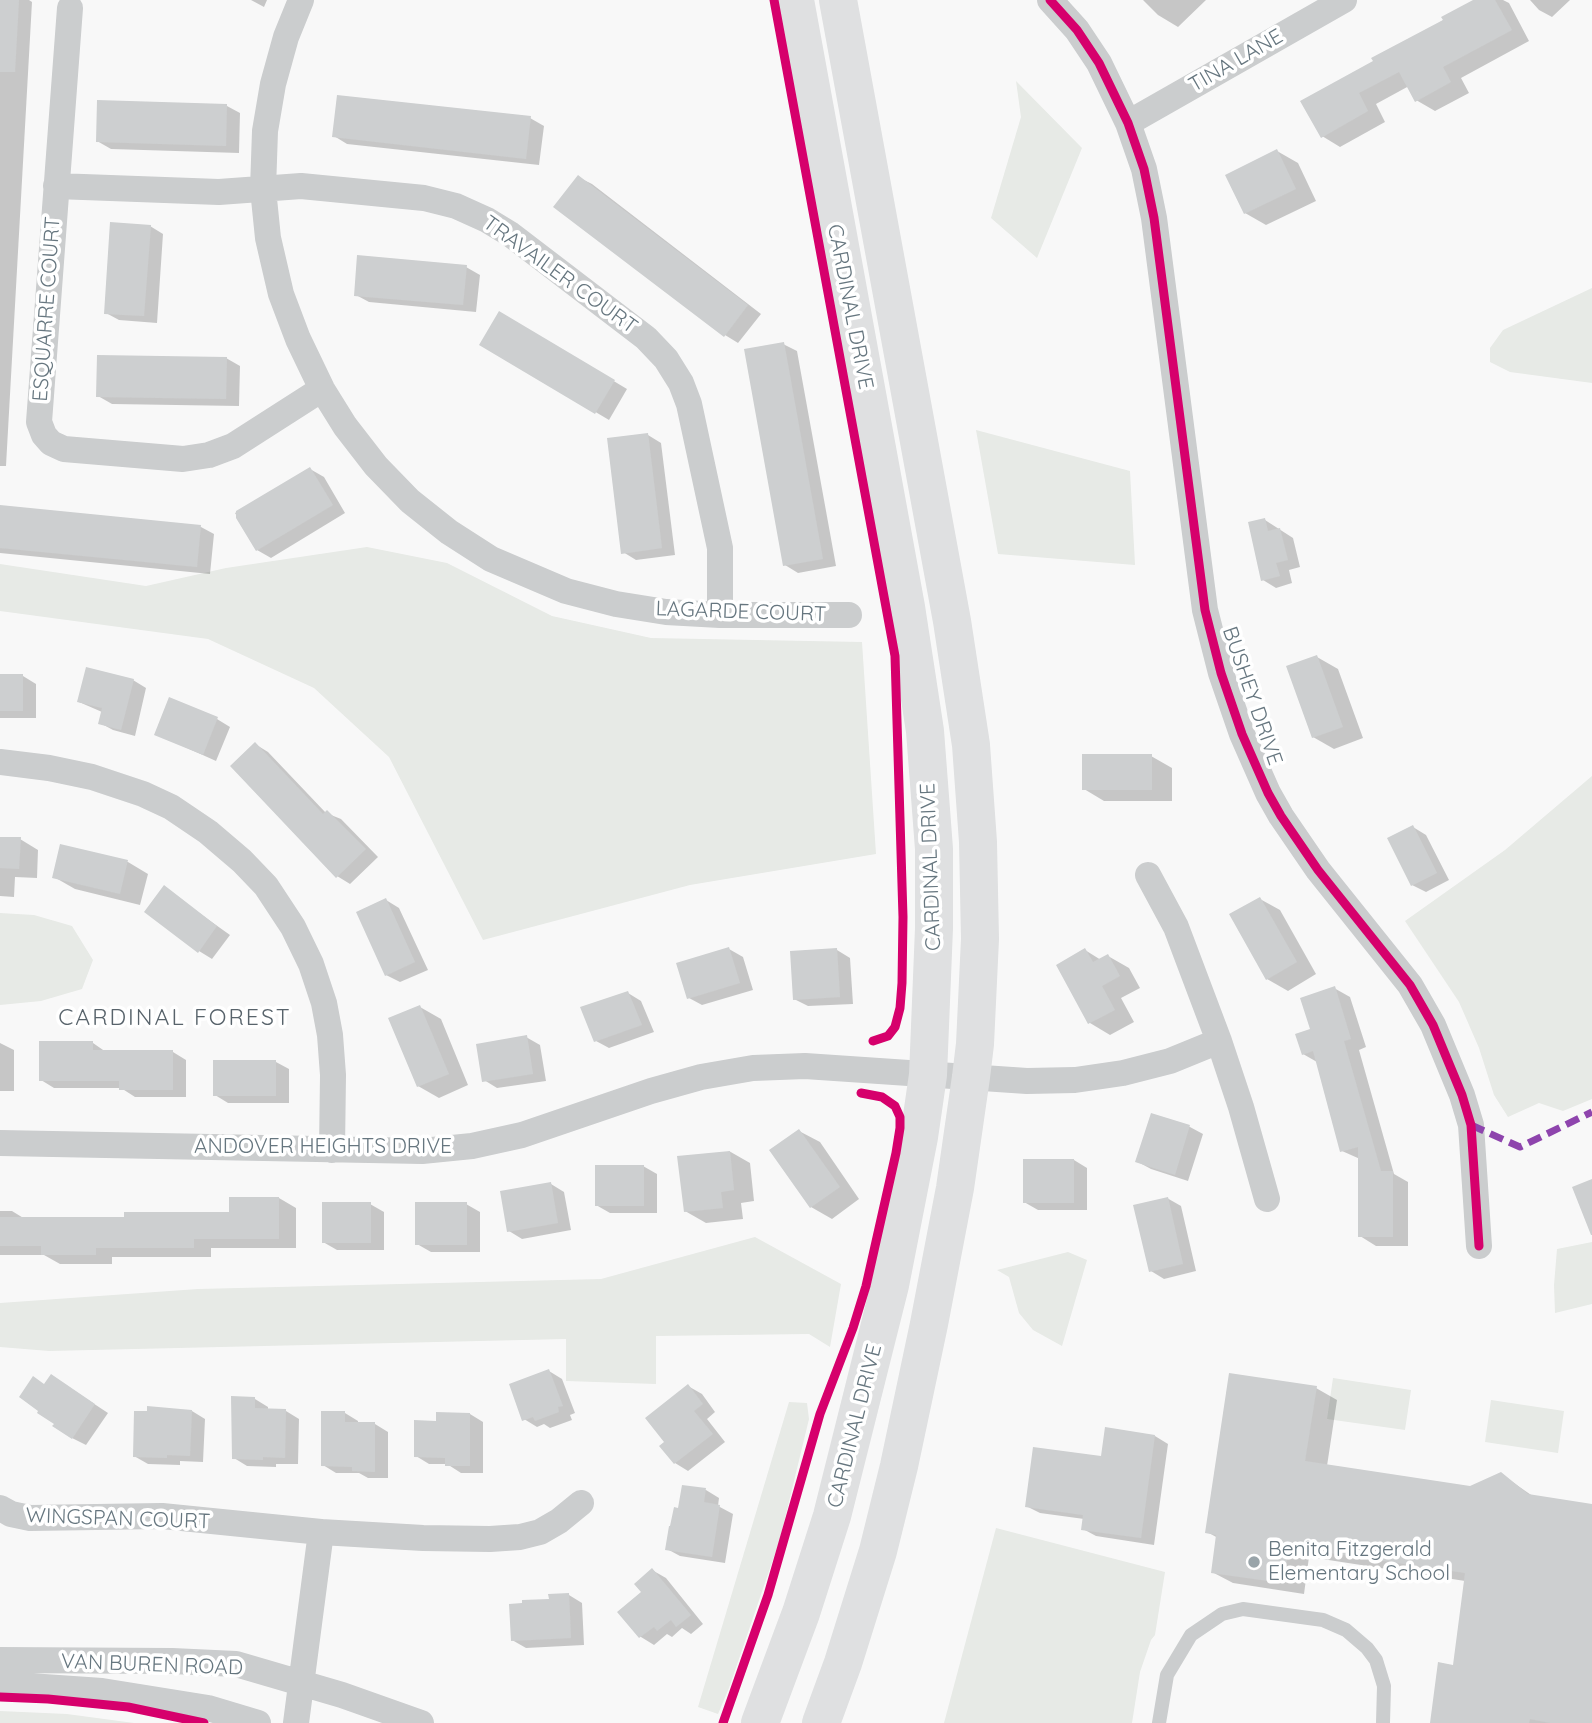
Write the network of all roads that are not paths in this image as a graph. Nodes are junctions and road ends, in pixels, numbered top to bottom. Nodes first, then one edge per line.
1 (301, 0) edge
2 (795, 0) edge
3 (838, 0) edge
4 (1050, 0) edge
5 (1344, 0) edge
6 (70, 8) dead end
7 (1128, 123) junction
8 (56, 186) junction
9 (263, 189) junction
10 (322, 389) junction
11 (720, 615) junction
12 (849, 615) dead end
13 (0, 762) edge
14 (1148, 875) dead end
15 (1219, 1041) junction
16 (928, 1074) junction
17 (971, 1077) junction
18 (0, 1143) edge
19 (332, 1150) junction
20 (1266, 1199) dead end
21 (1479, 1246) dead end
22 (581, 1503) dead end
23 (0, 1508) edge
24 (321, 1532) junction
25 (0, 1660) edge
26 (301, 1682) junction
27 (0, 1684) edge
28 (258, 1723) edge
29 (296, 1723) edge
30 (421, 1723) edge
31 (760, 1723) edge
32 (821, 1723) edge
33 (1159, 1723) edge
34 (1383, 1723) edge

1 - 9 street, LAGARDE COURT
2 - 16 main road, CARDINAL DRIVE
3 - 17 main road, CARDINAL DRIVE
4 - 7 street, BUSHEY DRIVE
5 - 7 street, TINA LANE
6 - 8 street, ESQUARRE COURT
7 - 21 street, BUSHEY DRIVE
8 - 9 street, TRAVAILER COURT
8 - 10 street, ESQUARRE COURT
9 - 10 street, LAGARDE COURT
9 - 11 street, TRAVAILER COURT
10 - 11 street, LAGARDE COURT
11 - 12 street, LAGARDE COURT
13 - 19 street
14 - 15 street
15 - 17 street, ANDOVER HEIGHTS DRIVE
15 - 20 street
16 - 17 street, ANDOVER HEIGHTS DRIVE
16 - 19 street, ANDOVER HEIGHTS DRIVE
16 - 31 main road, CARDINAL DRIVE
17 - 32 main road, CARDINAL DRIVE
18 - 19 street, ANDOVER HEIGHTS DRIVE
22 - 24 street, WINGSPAN COURT
23 - 24 street, WINGSPAN COURT
24 - 26 street
25 - 26 street, VAN BUREN ROAD
26 - 29 street
26 - 30 street, VAN BUREN ROAD
27 - 28 street, VAN BUREN ROAD
33 - 34 lane

